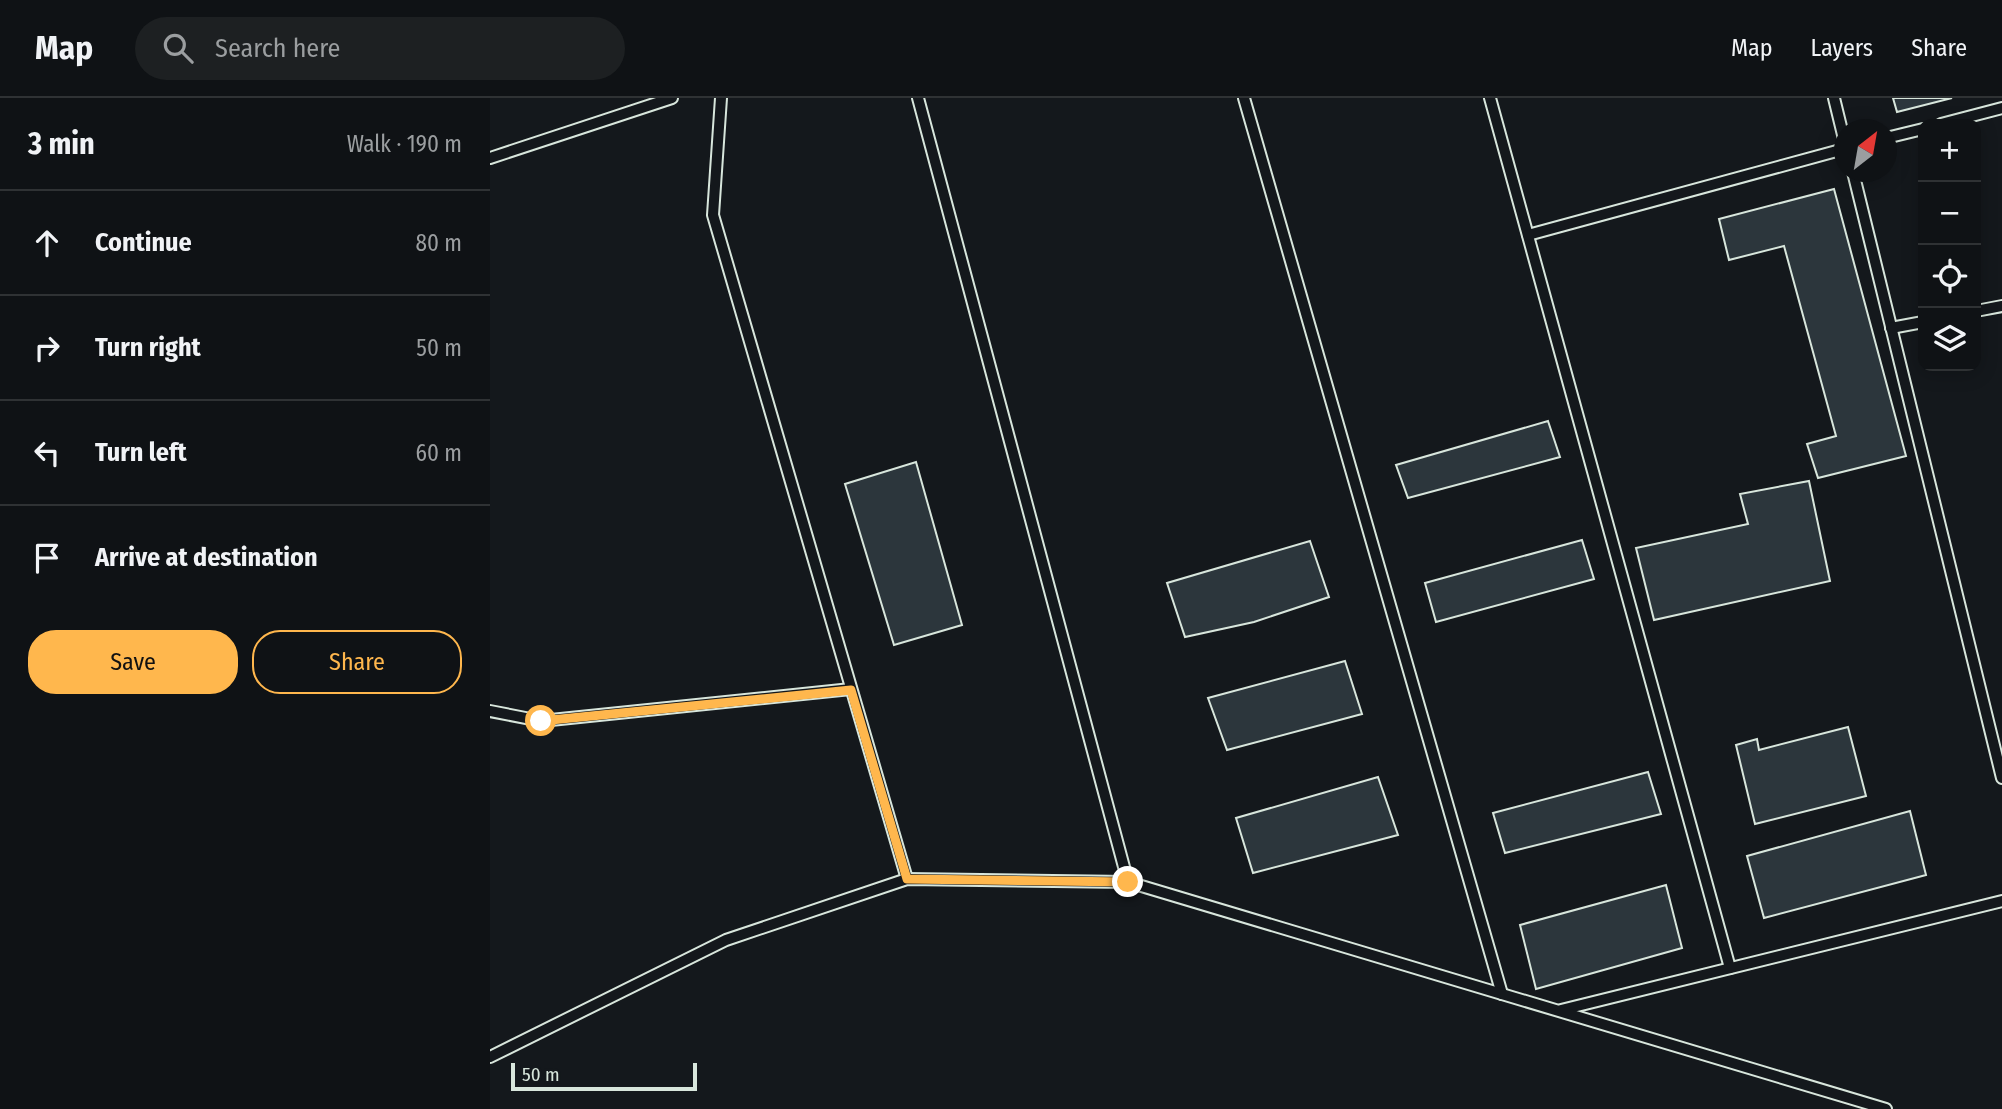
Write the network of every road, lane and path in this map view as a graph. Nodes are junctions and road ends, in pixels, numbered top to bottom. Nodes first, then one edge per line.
1 (672, 98) edge
2 (721, 98) edge
3 (918, 98) edge
4 (1244, 98) edge
5 (1490, 98) edge
6 (1834, 98) edge
7 (2002, 108) edge
8 (1839, 119) edge
9 (1960, 119) edge
10 (1918, 130) edge
11 (1897, 135) edge
12 (1834, 152) edge
13 (490, 158) edge
14 (1855, 182) edge
15 (1528, 235) junction
16 (2002, 306) edge
17 (1981, 310) edge
18 (1918, 323) edge
19 (1891, 328) junction
20 (851, 690) junction
21 (490, 711) edge
22 (2002, 778) edge
23 (907, 879) junction
24 (1128, 882) junction
25 (2002, 901) edge
26 (1730, 968) junction
27 (1502, 994) junction
28 (1558, 1011) junction
29 (490, 1057) edge
30 (1886, 1109) edge

1 - 13 lane
2 - 20 lane
3 - 24 lane
4 - 27 lane
5 - 15 lane
6 - 8 lane
7 - 9 lane
10 - 11 lane
12 - 15 lane
14 - 19 lane
15 - 26 lane
16 - 17 lane
18 - 19 lane
19 - 22 lane
20 - 21 lane
20 - 23 lane
23 - 24 lane
23 - 29 lane
24 - 27 lane
25 - 26 lane
26 - 28 lane
27 - 28 lane
28 - 30 lane

